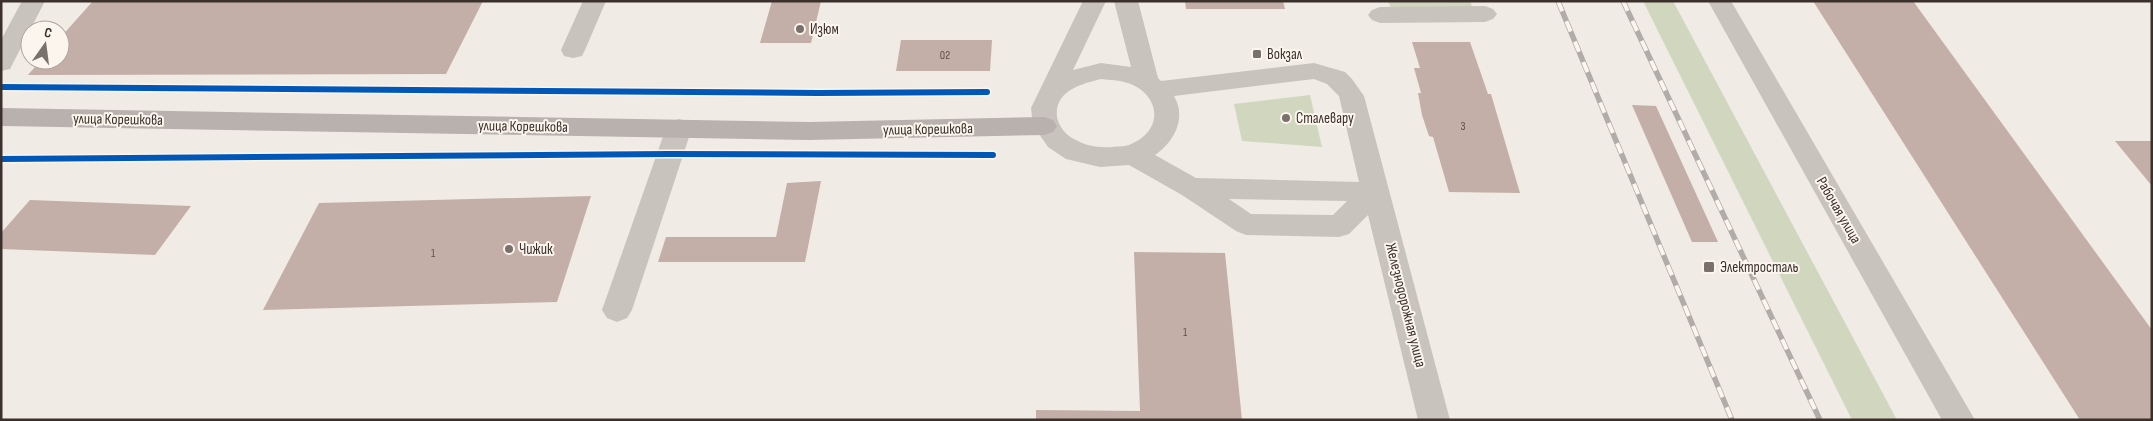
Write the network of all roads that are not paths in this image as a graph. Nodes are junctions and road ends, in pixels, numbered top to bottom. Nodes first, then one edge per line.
1 (34, 1) edge
2 (595, 1) edge
3 (1095, 1) edge
4 (1126, 1) edge
5 (1719, 1) edge
6 (1485, 14) dead end
7 (1380, 15) dead end
8 (573, 50) dead end
9 (1, 63) edge
10 (1152, 86) junction
11 (1050, 93) junction
12 (1, 117) edge
13 (1044, 126) junction
14 (679, 128) junction
15 (1133, 154) junction
16 (1375, 192) junction
17 (617, 310) dead end
18 (1434, 420) edge
19 (1959, 420) edge

1 - 9 street
2 - 8 street
3 - 11 street
4 - 10 street
5 - 19 street, Рабочая улица
6 - 7 street
10 - 11 street
10 - 15 street
10 - 16 street, Железнодорожная улица
11 - 13 street
12 - 14 main road, улица Корешкова
13 - 14 main road, улица Корешкова
13 - 15 street
14 - 17 street
15 - 16 street
16 - 18 street, Железнодорожная улица

